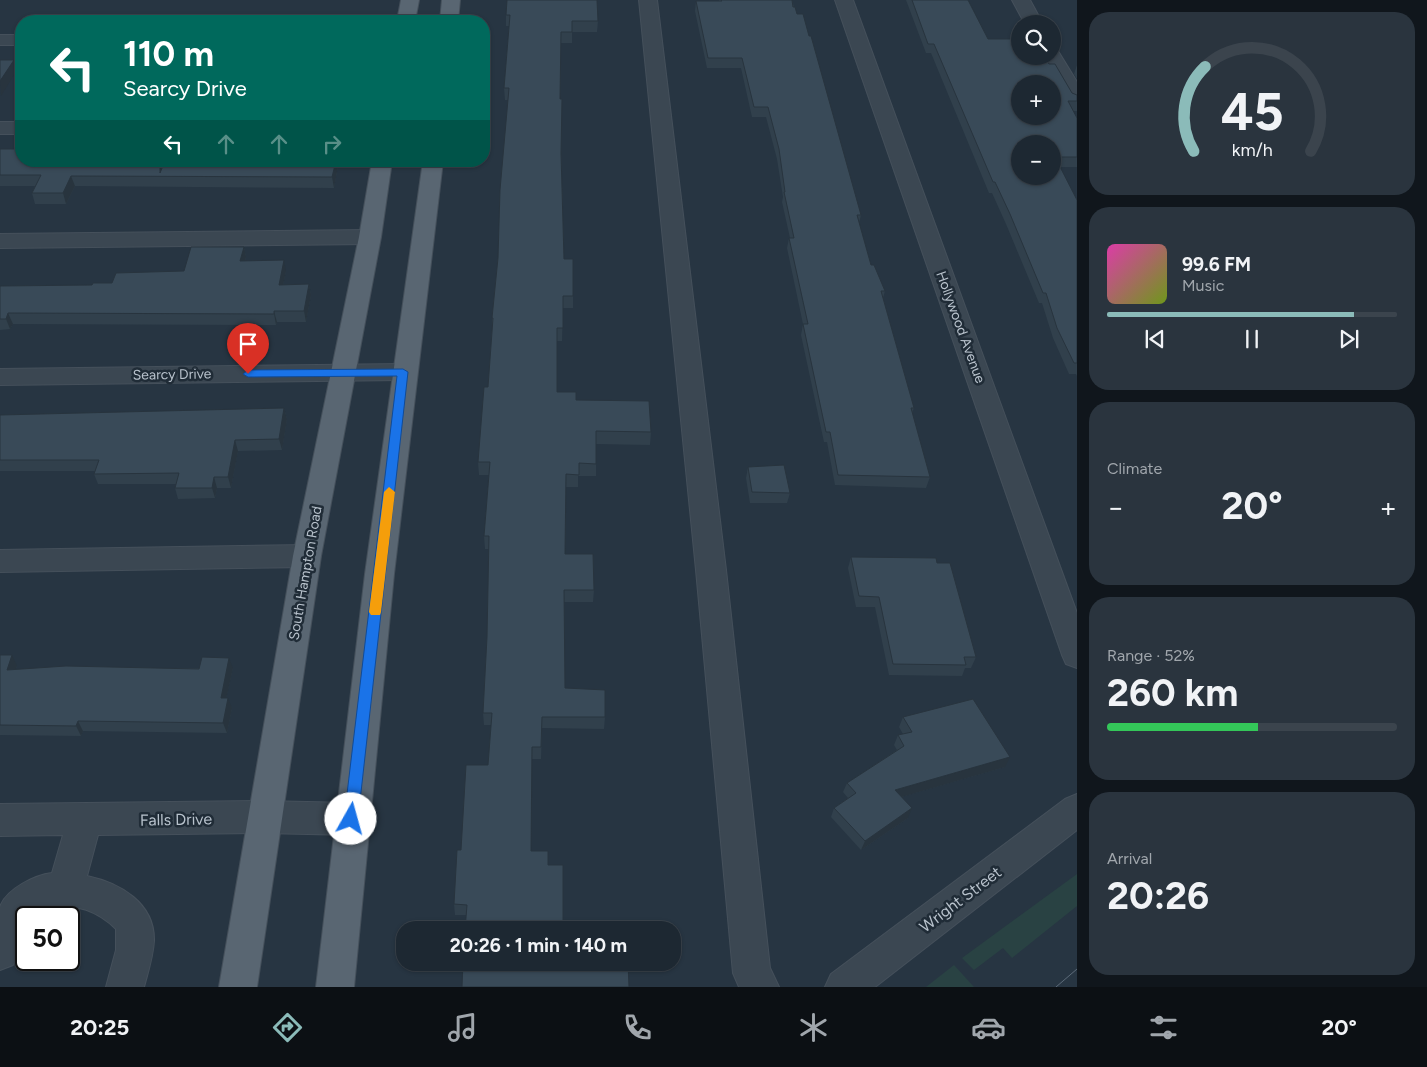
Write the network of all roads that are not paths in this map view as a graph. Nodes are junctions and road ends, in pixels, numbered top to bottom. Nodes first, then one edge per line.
1 (410, 0) edge
2 (451, 0) edge
3 (648, 0) edge
4 (844, 0) edge
5 (1020, 0) edge
6 (407, 15) edge
7 (450, 15) edge
8 (1029, 15) edge
9 (0, 40) edge
10 (15, 40) edge
11 (1058, 65) edge
12 (1077, 98) edge
13 (0, 128) edge
14 (15, 128) edge
15 (381, 167) edge
16 (432, 167) edge
17 (370, 237) junction
18 (0, 241) edge
19 (343, 372) junction
20 (403, 372) junction
21 (0, 377) edge
22 (307, 556) junction
23 (0, 561) edge
24 (1077, 655) edge
25 (1077, 810) edge
26 (264, 817) junction
27 (351, 819) junction
28 (0, 820) edge
29 (85, 820) junction
30 (65, 890) junction
31 (0, 952) edge
32 (125, 987) edge
33 (238, 987) edge
34 (335, 987) edge
35 (760, 987) edge
36 (844, 987) edge

1 - 6 main road
2 - 7 main road
3 - 35 street
4 - 24 street, Hollywood Avenue
5 - 8 street
9 - 10 street
11 - 12 street
13 - 14 street
15 - 17 main road, South Hampton Road
16 - 20 main road
17 - 18 street
17 - 19 main road, South Hampton Road
19 - 20 street, Searcy Drive
19 - 21 street, Searcy Drive
19 - 22 main road, South Hampton Road
20 - 27 main road
22 - 23 street
22 - 26 main road, South Hampton Road
25 - 36 street, Wright Street
26 - 27 street, Falls Drive
26 - 29 street, Falls Drive
26 - 33 main road, South Hampton Road
27 - 34 main road
28 - 29 street, Falls Drive
29 - 30 street
30 - 31 street
30 - 32 street

